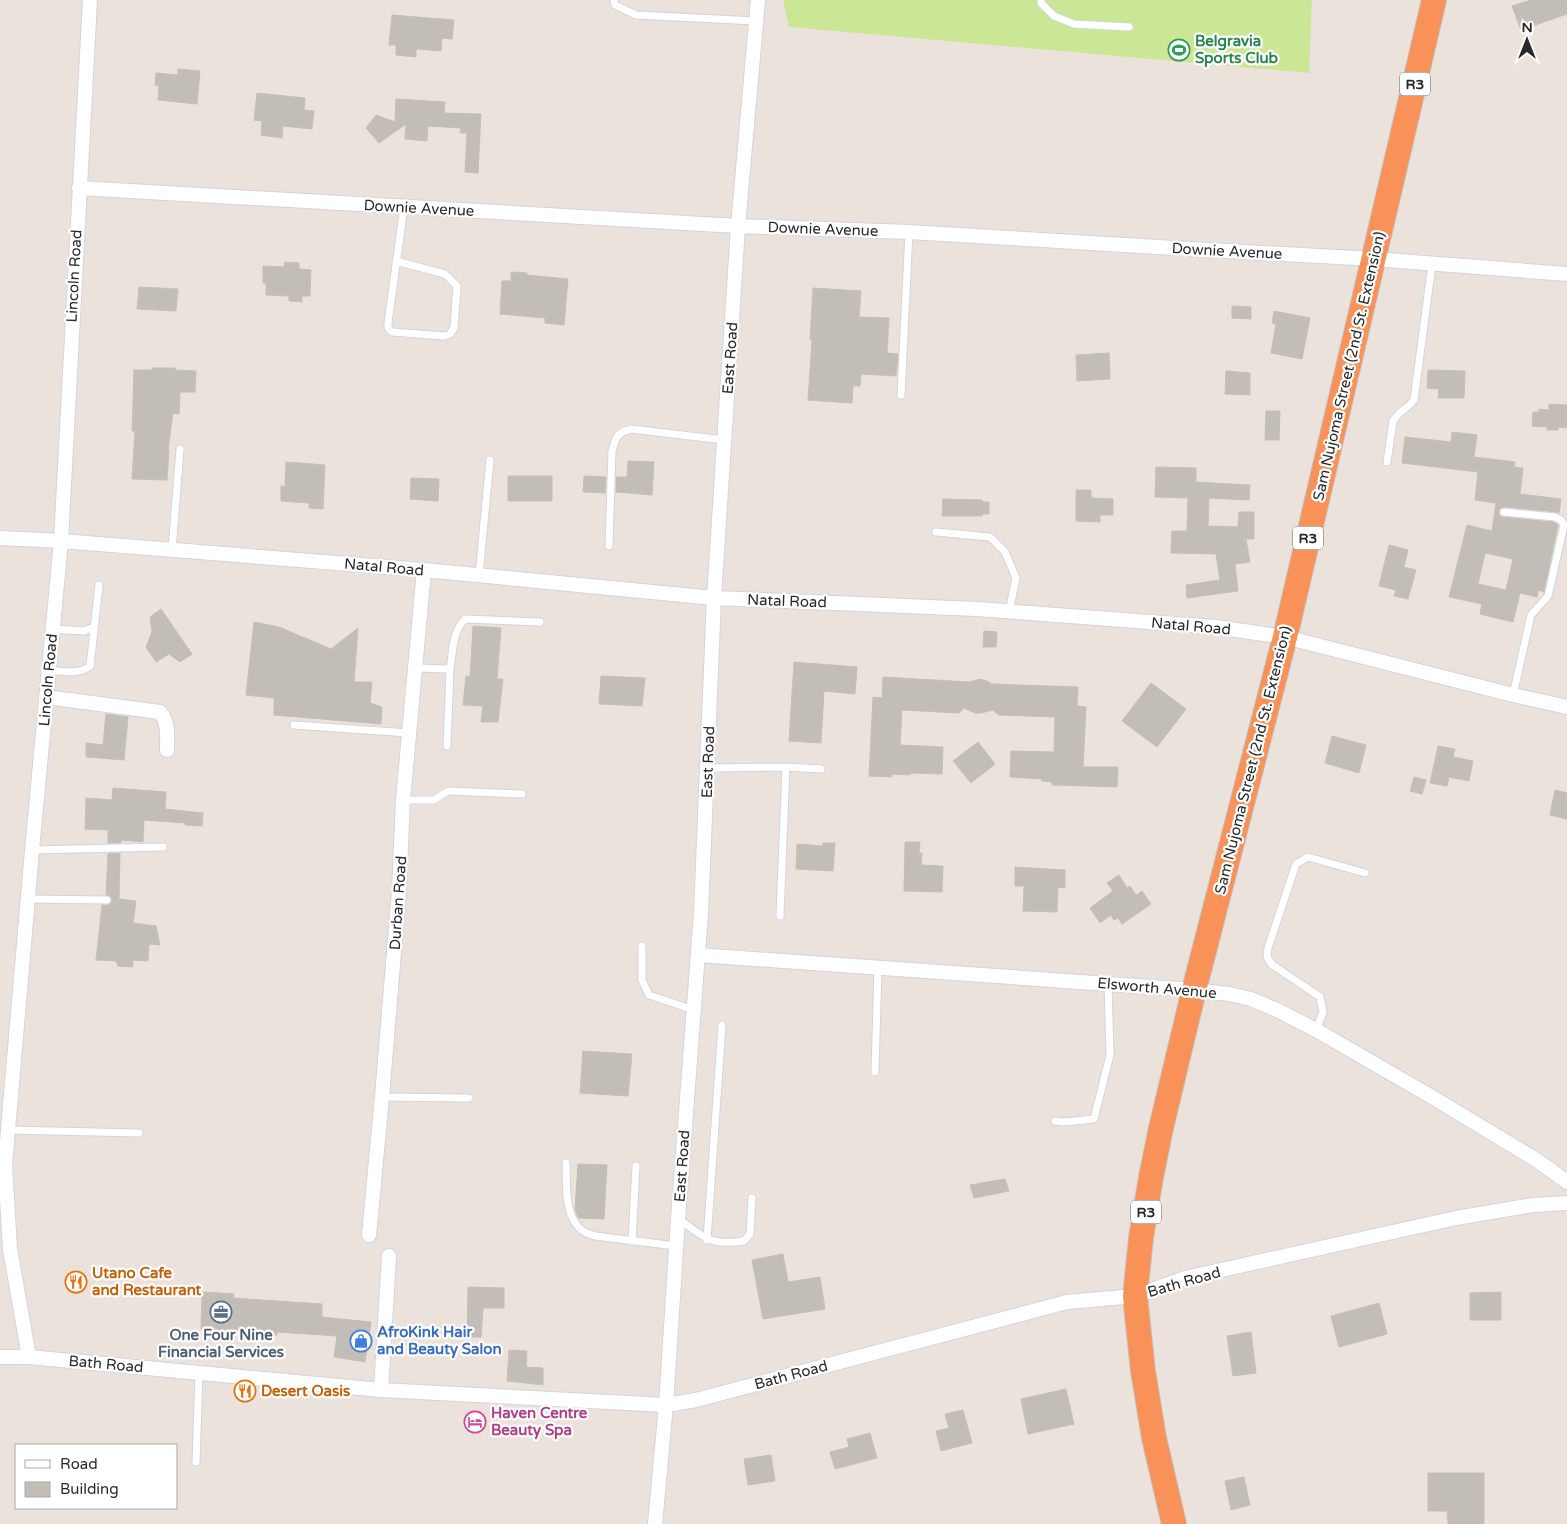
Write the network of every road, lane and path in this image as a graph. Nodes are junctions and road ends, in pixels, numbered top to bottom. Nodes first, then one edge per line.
1 (90, 0) edge
2 (614, 0) edge
3 (758, 0) edge
4 (1042, 0) edge
5 (1434, 0) edge
6 (756, 21) junction
7 (1129, 27) dead end
8 (79, 188) junction
9 (404, 207) junction
10 (738, 226) junction
11 (909, 232) junction
12 (1374, 259) junction
13 (396, 261) junction
14 (1432, 264) junction
15 (1567, 274) edge
16 (901, 394) dead end
17 (724, 440) junction
18 (180, 449) dead end
19 (490, 460) dead end
20 (1387, 462) dead end
21 (1504, 512) dead end
22 (936, 532) dead end
23 (0, 538) edge
24 (61, 541) junction
25 (609, 546) dead end
26 (172, 550) junction
27 (424, 570) junction
28 (479, 575) junction
29 (99, 585) dead end
30 (714, 598) junction
31 (1009, 612) junction
32 (540, 622) dead end
33 (94, 627) junction
34 (52, 629) junction
35 (1284, 637) junction
36 (416, 668) junction
37 (450, 669) junction
38 (48, 670) junction
39 (1512, 695) junction
40 (46, 697) junction
41 (1567, 707) edge
42 (294, 725) dead end
43 (409, 733) junction
44 (447, 746) dead end
45 (167, 750) dead end
46 (786, 767) junction
47 (708, 768) junction
48 (821, 769) dead end
49 (522, 794) dead end
50 (404, 800) junction
51 (163, 847) dead end
52 (32, 850) junction
53 (1365, 873) dead end
54 (27, 899) junction
55 (107, 900) dead end
56 (780, 916) dead end
57 (642, 946) dead end
58 (698, 955) junction
59 (878, 968) junction
60 (1108, 984) junction
61 (1194, 990) junction
62 (694, 1010) junction
63 (722, 1025) dead end
64 (1316, 1030) junction
65 (875, 1072) dead end
66 (6, 1091) edge
67 (382, 1097) junction
68 (469, 1098) dead end
69 (1055, 1121) dead end
70 (8, 1130) junction
71 (139, 1133) dead end
72 (566, 1163) dead end
73 (636, 1166) dead end
74 (1567, 1182) edge
75 (752, 1198) dead end
76 (1567, 1203) edge
77 (678, 1219) junction
78 (369, 1236) dead end
79 (707, 1240) junction
80 (632, 1241) junction
81 (676, 1246) junction
82 (389, 1256) dead end
83 (1136, 1296) junction
84 (0, 1357) edge
85 (29, 1357) junction
86 (199, 1373) junction
87 (381, 1390) junction
88 (666, 1405) junction
89 (196, 1462) dead end
90 (655, 1524) edge
91 (1174, 1524) edge

1 - 8 street, Lincoln Road
2 - 6 lane
3 - 6 street, East Road
4 - 7 lane
5 - 12 highway, Sam Nujoma Street (2nd St. Extension) / R3
6 - 10 street, East Road
8 - 9 street, Downie Avenue
8 - 24 street, Lincoln Road
9 - 10 street, Downie Avenue
9 - 13 lane
10 - 11 street, Downie Avenue
10 - 17 street, East Road
11 - 12 street, Downie Avenue
11 - 16 lane
12 - 14 street, Downie Avenue
12 - 35 highway, Sam Nujoma Street (2nd St. Extension) / R3
13 - 13 lane
14 - 15 street, Downie Avenue
14 - 20 lane
17 - 25 lane
17 - 30 street, East Road
18 - 26 lane
19 - 28 lane
21 - 39 lane
22 - 31 lane
23 - 24 street, Natal Road
24 - 26 street, Natal Road
24 - 34 street, Lincoln Road
26 - 27 street, Natal Road
27 - 28 street, Natal Road
27 - 36 street, Durban Road
28 - 30 street, Natal Road
29 - 33 lane
30 - 31 street, Natal Road
30 - 47 street, East Road
31 - 35 street, Natal Road
32 - 37 lane
33 - 34 lane
33 - 38 lane
34 - 38 street, Lincoln Road
35 - 39 street, Natal Road
35 - 61 highway, Sam Nujoma Street (2nd St. Extension) / R3
36 - 37 lane
36 - 43 street, Durban Road
37 - 44 lane
38 - 40 street, Lincoln Road
39 - 41 street, Natal Road
40 - 45 street
40 - 52 street, Lincoln Road
42 - 43 lane
43 - 50 street, Durban Road
46 - 47 lane
46 - 48 lane
46 - 56 lane
47 - 58 street, East Road
49 - 50 lane
50 - 67 street, Durban Road
51 - 52 lane
52 - 54 street, Lincoln Road
53 - 64 lane
54 - 55 lane
54 - 66 street, Lincoln Road
57 - 62 lane
58 - 59 street, Elsworth Avenue
58 - 62 street, East Road
59 - 60 street, Elsworth Avenue
59 - 65 lane
60 - 61 street, Elsworth Avenue
60 - 69 lane
61 - 64 street, Elsworth Avenue
61 - 83 highway, Sam Nujoma Street (2nd St. Extension) / R3
62 - 77 street, East Road
63 - 79 lane
64 - 74 street, Elsworth Avenue
66 - 70 street, Lincoln Road
67 - 68 lane
67 - 78 street, Durban Road
70 - 71 lane
70 - 85 street, Lincoln Road
72 - 80 lane
73 - 80 lane
75 - 79 lane
76 - 83 street, Bath Road
77 - 79 lane
77 - 81 street, East Road
77 - 88 lane
80 - 81 lane
81 - 88 street, East Road
82 - 87 street
83 - 88 street, Bath Road
83 - 91 highway, Sam Nujoma Street (2nd St. Extension) / R3
84 - 85 street, Bath Road
85 - 86 street, Bath Road
86 - 87 street, Bath Road
86 - 89 lane
87 - 88 street, Bath Road
88 - 90 street, East Road

